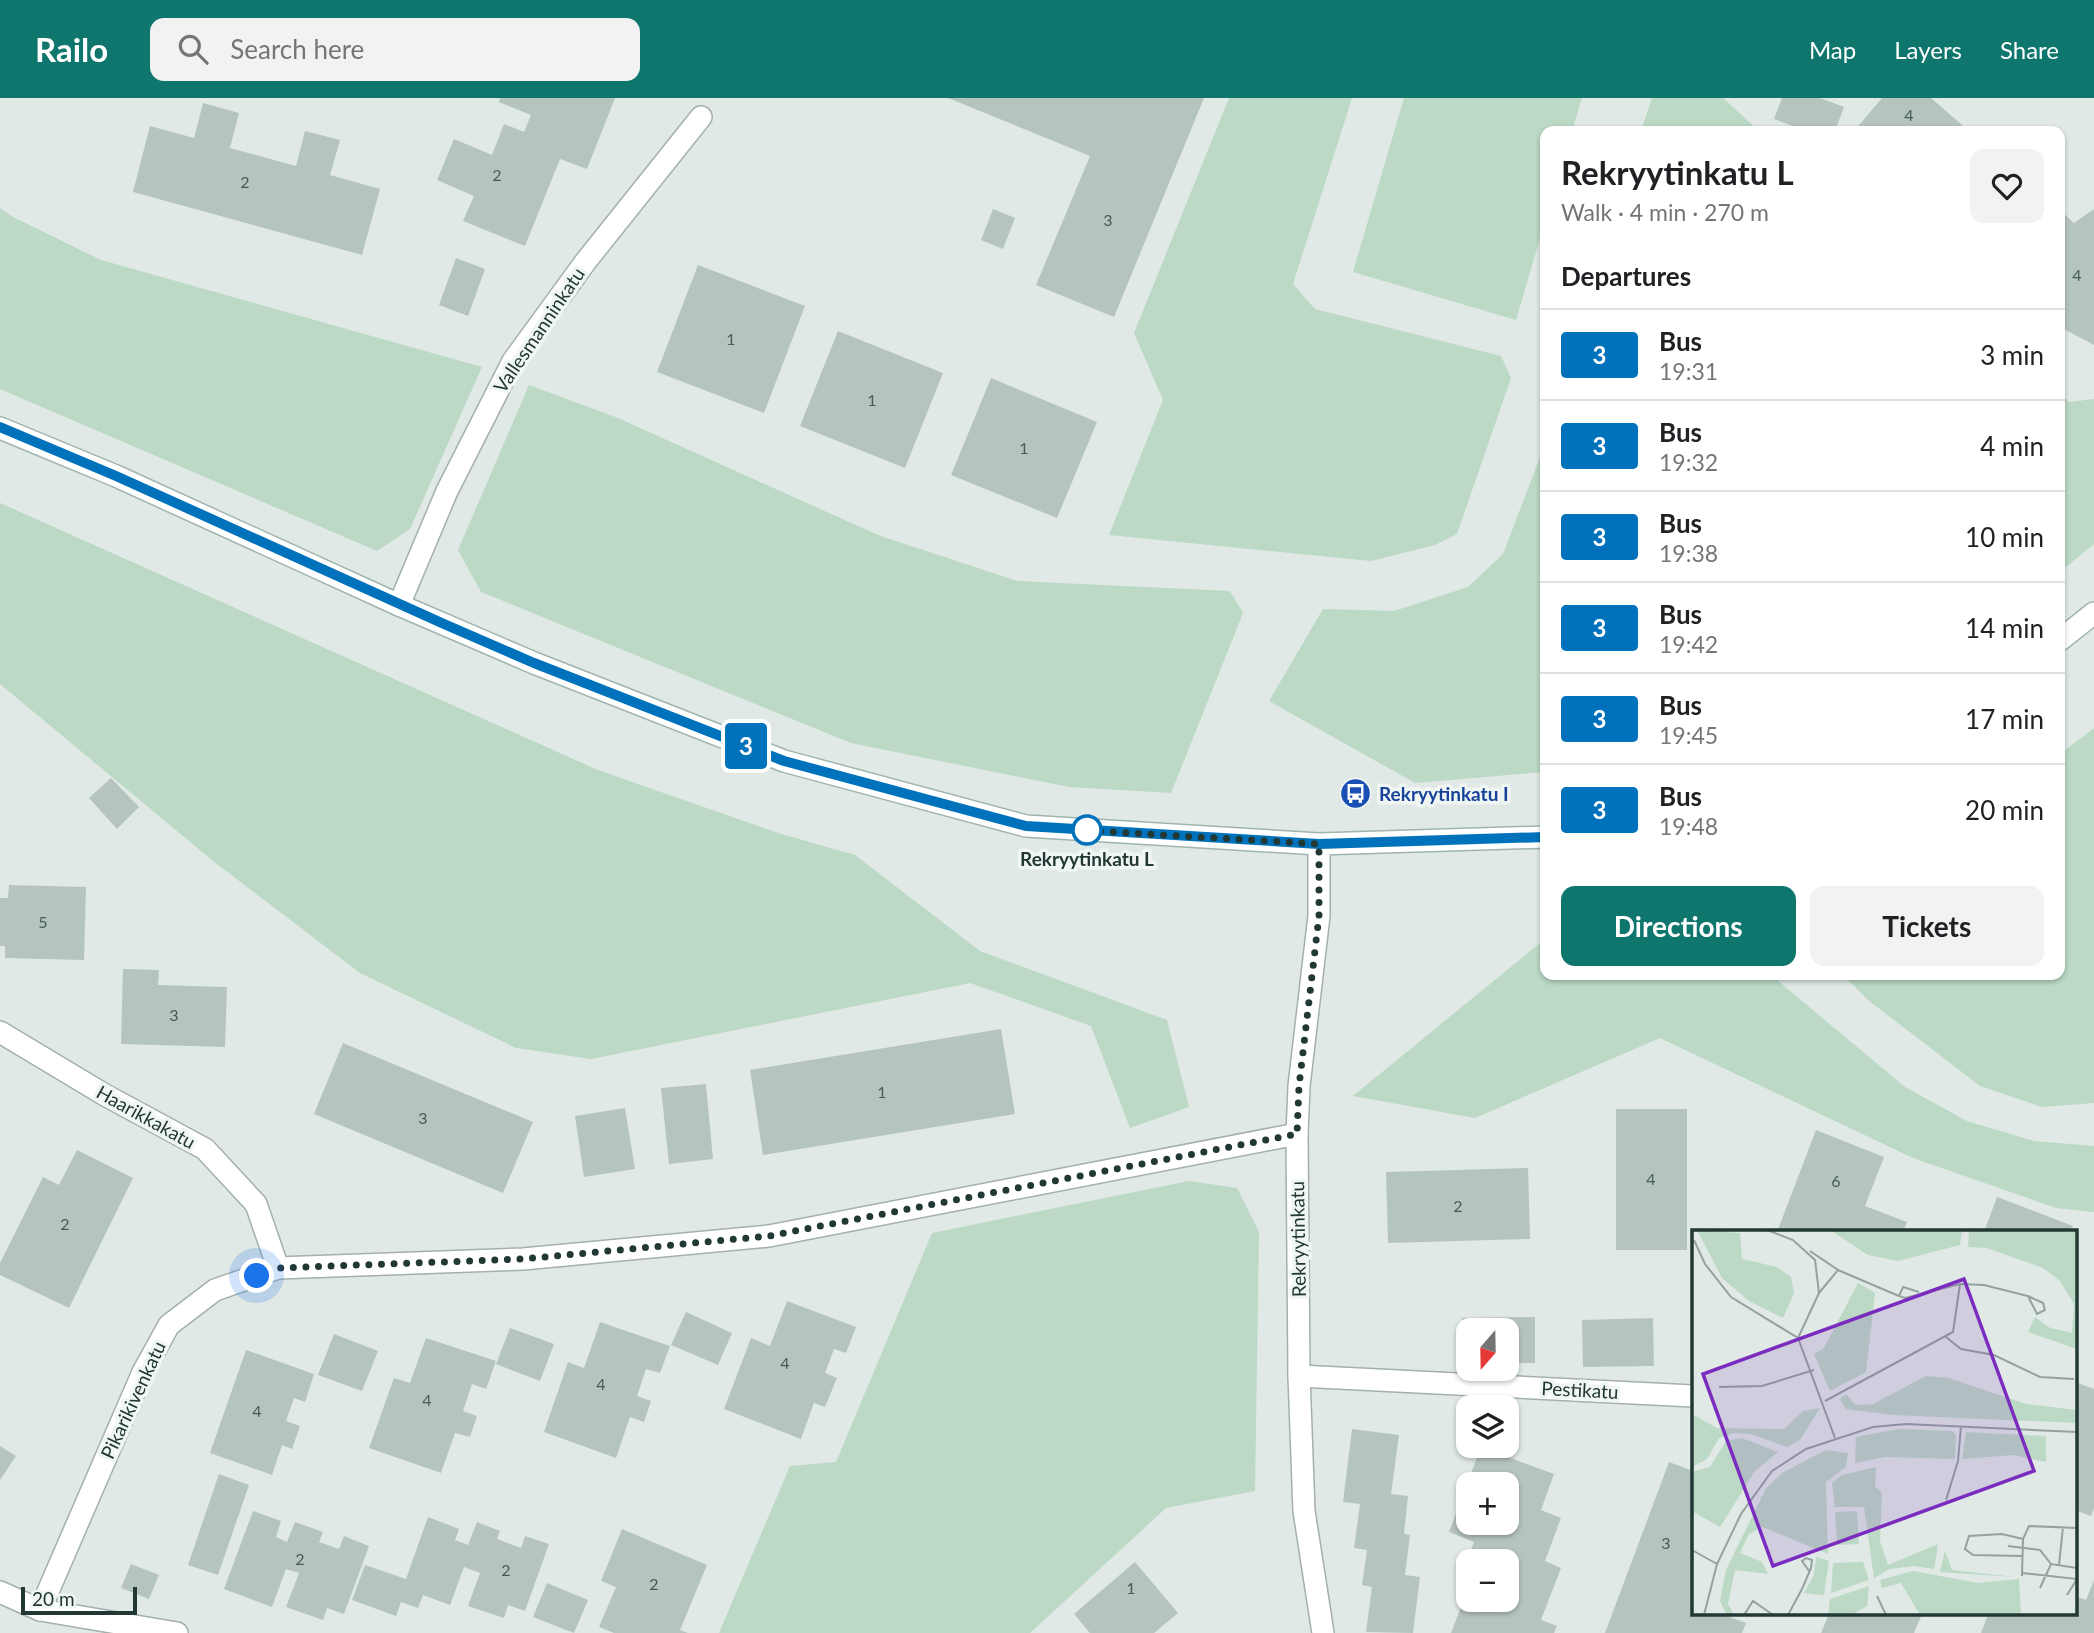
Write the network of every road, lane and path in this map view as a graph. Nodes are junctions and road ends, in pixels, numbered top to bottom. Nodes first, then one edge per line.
1 (701, 117) dead end
2 (0, 428) edge
3 (399, 605) junction
4 (2094, 613) edge
5 (2065, 636) edge
6 (1540, 837) edge
7 (1319, 844) junction
8 (0, 1032) edge
9 (1297, 1134) junction
10 (278, 1268) junction
11 (1299, 1376) junction
12 (1692, 1396) edge
13 (0, 1592) edge
14 (40, 1610) junction
15 (177, 1633) edge
16 (1323, 1633) edge

1 - 3 street, Vallesmanninkatu
2 - 3 street
3 - 7 street
4 - 5 street
6 - 7 street
7 - 9 street, Rekryytinkatu
8 - 10 street, Haarikkakatu
9 - 10 street, Pikarikivenkatu
9 - 11 street, Rekryytinkatu
10 - 14 street, Pikarikivenkatu
11 - 12 street, Pestikatu
11 - 16 street, Rekryytinkatu
13 - 14 street
14 - 15 street

